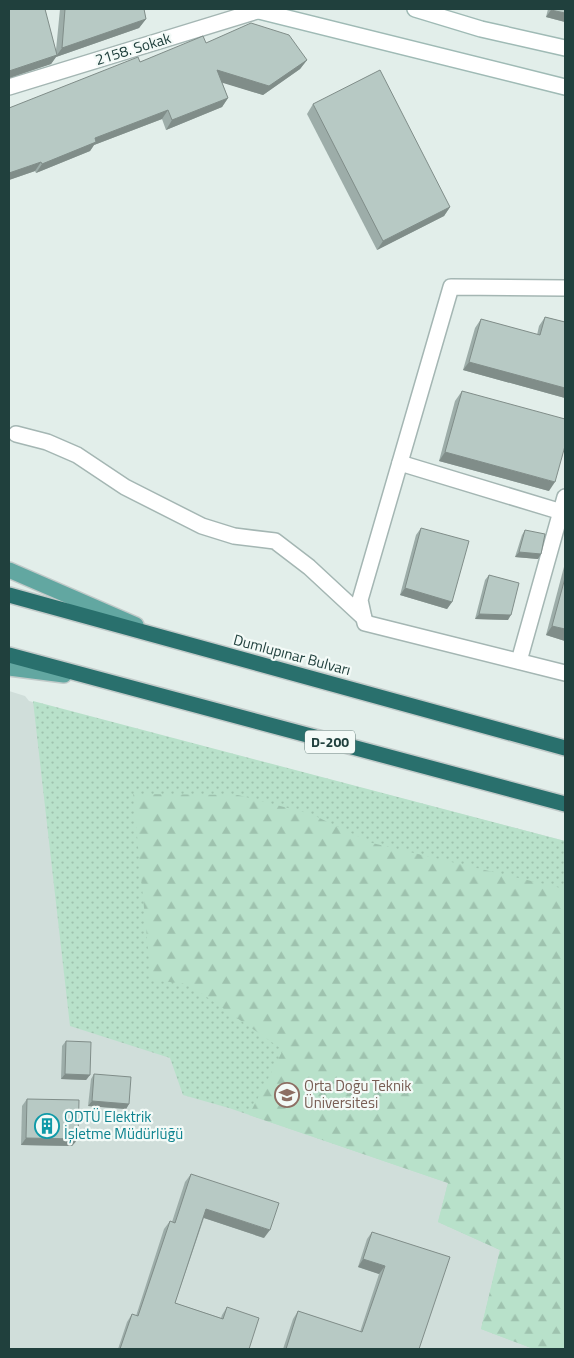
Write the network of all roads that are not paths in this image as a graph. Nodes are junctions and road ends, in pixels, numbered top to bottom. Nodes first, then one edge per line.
1 (415, 9) edge
2 (254, 10) edge
3 (280, 12) edge
4 (565, 48) edge
5 (9, 87) edge
6 (565, 87) edge
7 (565, 288) edge
8 (16, 434) dead end
9 (400, 463) junction
10 (565, 497) edge
11 (563, 513) edge
12 (9, 570) edge
13 (9, 595) edge
14 (364, 618) junction
15 (165, 638) junction
16 (9, 655) edge
17 (519, 661) junction
18 (9, 668) edge
19 (565, 673) edge
20 (95, 678) junction
21 (565, 748) edge
22 (565, 804) edge

1 - 4 street
2 - 3 street
2 - 5 street, 2158. Sokak
3 - 6 street
7 - 9 street
8 - 14 street
9 - 11 street
9 - 14 street
10 - 11 street
11 - 17 street
12 - 15 main road
13 - 15 highway, Dumlupınar Bulvarı
14 - 17 street
15 - 21 highway, Dumlupınar Bulvarı
16 - 20 highway, D-200
17 - 19 street
18 - 20 main road
20 - 22 highway, D-200

